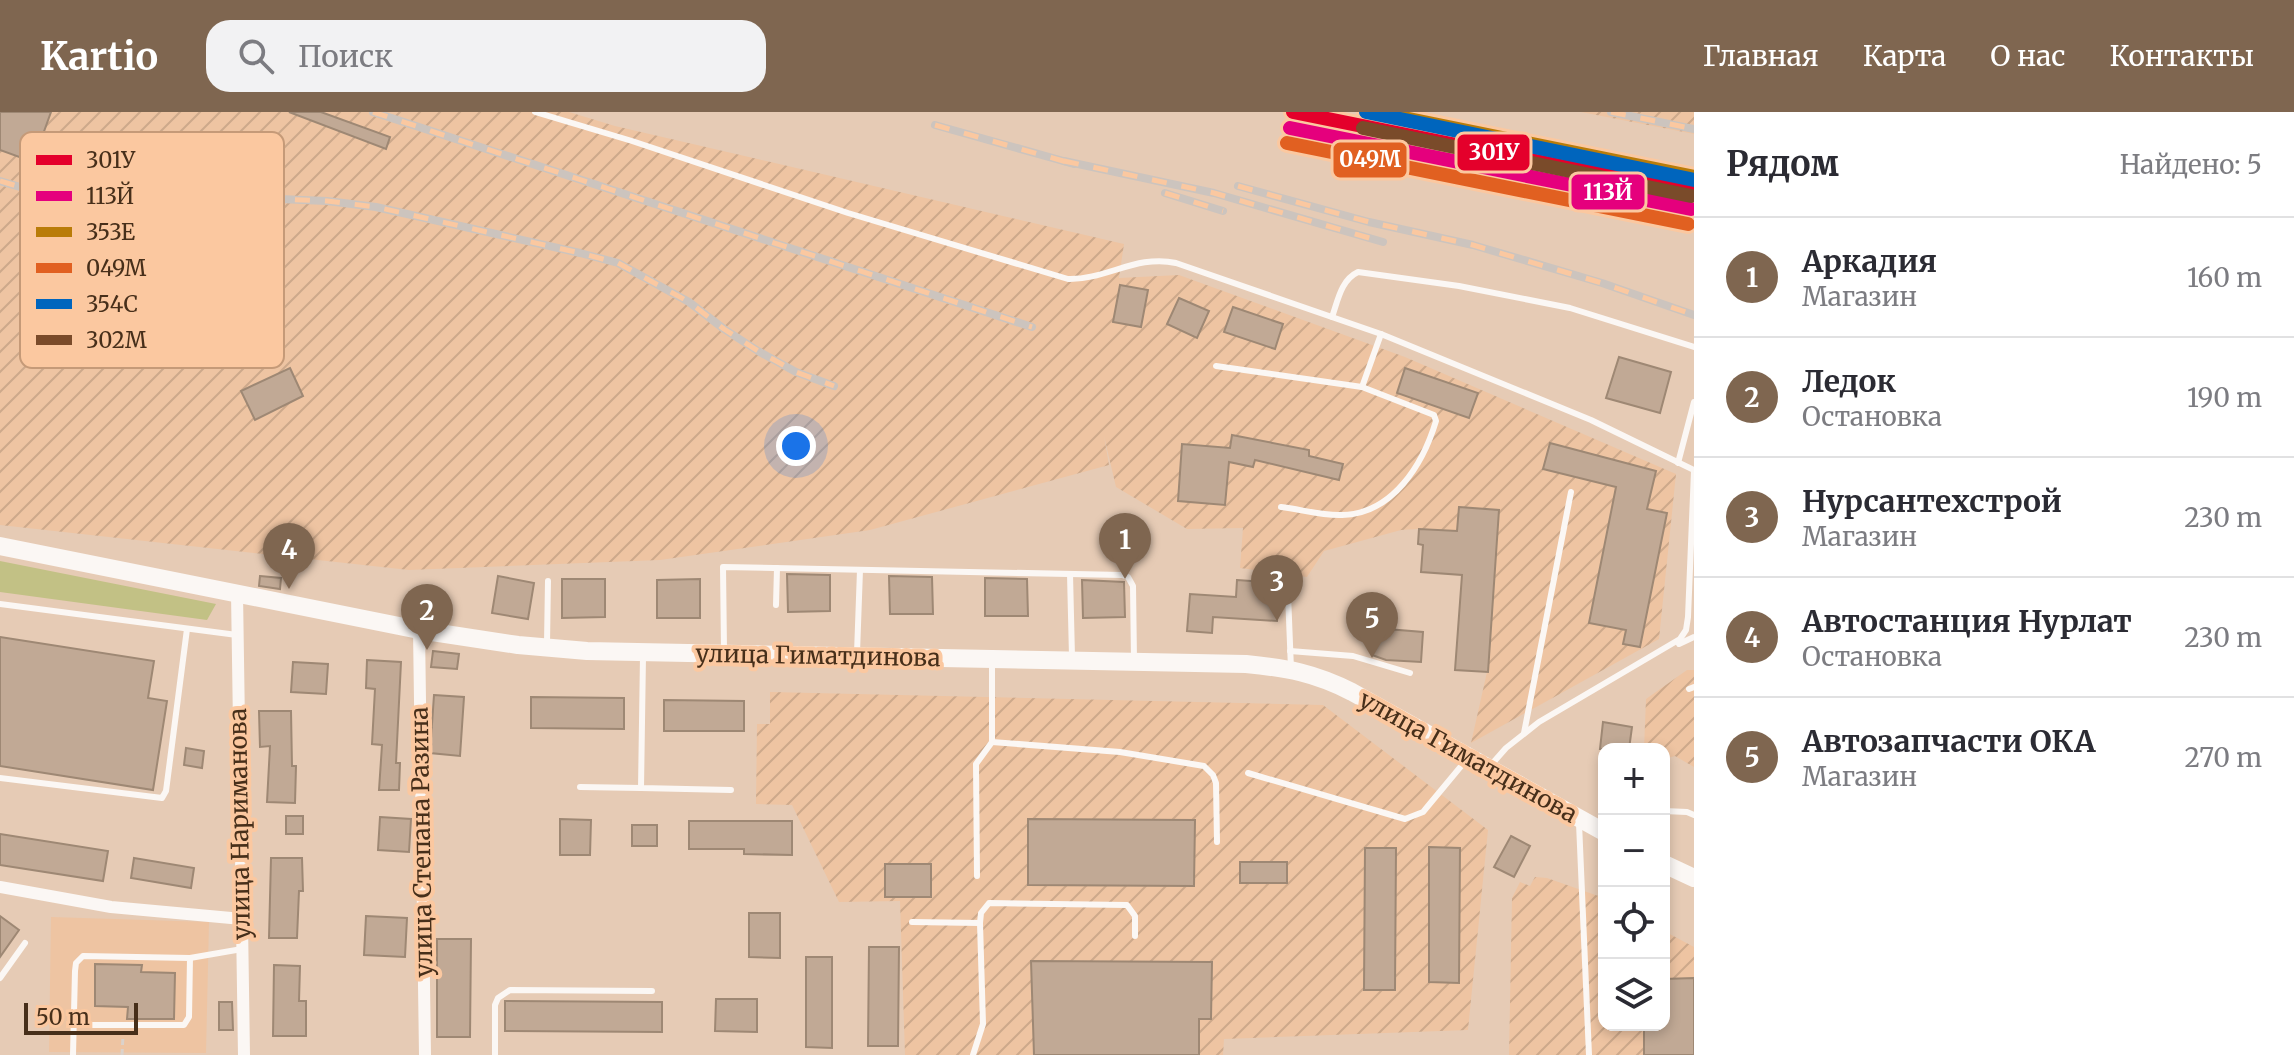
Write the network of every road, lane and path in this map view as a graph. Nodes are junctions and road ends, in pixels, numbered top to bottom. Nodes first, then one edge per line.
1 (535, 112) edge
2 (1332, 317) junction
3 (1381, 334) junction
4 (1694, 347) edge
5 (1216, 366) dead end
6 (1362, 387) junction
7 (1694, 402) edge
8 (1678, 463) junction
9 (1694, 471) edge
10 (1571, 492) dead end
11 (1281, 507) dead end
12 (0, 546) edge
13 (777, 568) junction
14 (860, 570) junction
15 (1070, 574) junction
16 (548, 581) dead end
17 (237, 593) junction
18 (1288, 594) dead end
19 (0, 604) edge
20 (776, 605) dead end
21 (187, 629) junction
22 (419, 630) junction
23 (237, 635) junction
24 (1694, 637) edge
25 (547, 647) junction
26 (1671, 647) junction
27 (643, 652) junction
28 (724, 654) junction
29 (857, 656) junction
30 (992, 659) junction
31 (1290, 660) junction
32 (1072, 661) junction
33 (1134, 662) junction
34 (1410, 673) dead end
35 (1524, 733) junction
36 (992, 742) junction
37 (1469, 757) junction
38 (1488, 767) junction
39 (1248, 773) dead end
40 (0, 778) edge
41 (580, 787) dead end
42 (641, 788) junction
43 (731, 790) dead end
44 (1670, 811) edge
45 (1694, 815) edge
46 (1579, 818) junction
47 (1598, 829) edge
48 (1217, 842) dead end
49 (1670, 867) edge
50 (977, 876) dead end
51 (1694, 878) edge
52 (0, 887) edge
53 (242, 919) junction
54 (912, 922) dead end
55 (980, 923) junction
56 (1135, 936) dead end
57 (25, 943) dead end
58 (242, 949) junction
59 (190, 958) junction
60 (0, 978) edge
61 (652, 991) dead end
62 (74, 1025) junction
63 (123, 1026) junction
64 (73, 1055) edge
65 (122, 1055) edge
66 (244, 1055) edge
67 (425, 1055) edge
68 (495, 1055) edge
69 (973, 1055) edge
70 (1589, 1055) edge

1 - 2 lane
2 - 3 lane
2 - 4 lane
3 - 6 lane
3 - 8 lane
5 - 6 lane
6 - 11 lane
7 - 8 lane
8 - 9 lane
9 - 26 lane
10 - 35 lane
12 - 17 main road, улица Гиматдинова
13 - 14 lane
13 - 20 lane
13 - 28 lane
14 - 15 lane
14 - 29 lane
15 - 32 lane
15 - 33 lane
16 - 25 lane
17 - 22 main road, улица Гиматдинова
17 - 23 street, улица Нариманова
18 - 31 lane
19 - 21 lane
21 - 23 lane
21 - 40 lane
22 - 25 main road, улица Гиматдинова
22 - 67 street, улица Степана Разина
23 - 53 street, улица Нариманова
24 - 26 lane
25 - 27 main road, улица Гиматдинова
26 - 35 lane
27 - 28 main road, улица Гиматдинова
27 - 42 lane
28 - 29 main road, улица Гиматдинова
29 - 30 main road, улица Гиматдинова
30 - 32 main road, улица Гиматдинова
30 - 36 lane
31 - 33 main road, улица Гиматдинова
31 - 34 lane
31 - 37 main road, улица Гиматдинова
32 - 33 main road, улица Гиматдинова
35 - 38 lane
36 - 48 lane
36 - 50 lane
37 - 38 main road, улица Гиматдинова
37 - 39 lane
38 - 46 main road, улица Гиматдинова
41 - 42 lane
42 - 43 lane
44 - 45 lane
46 - 47 main road, улица Гиматдинова
46 - 70 lane
49 - 51 main road
52 - 53 street
53 - 58 street, улица Нариманова
54 - 55 lane
55 - 56 lane
55 - 69 lane
57 - 60 lane
58 - 59 lane
58 - 66 street, улица Нариманова
59 - 62 lane
59 - 63 lane
61 - 68 lane
62 - 63 lane
62 - 64 lane
63 - 65 path

